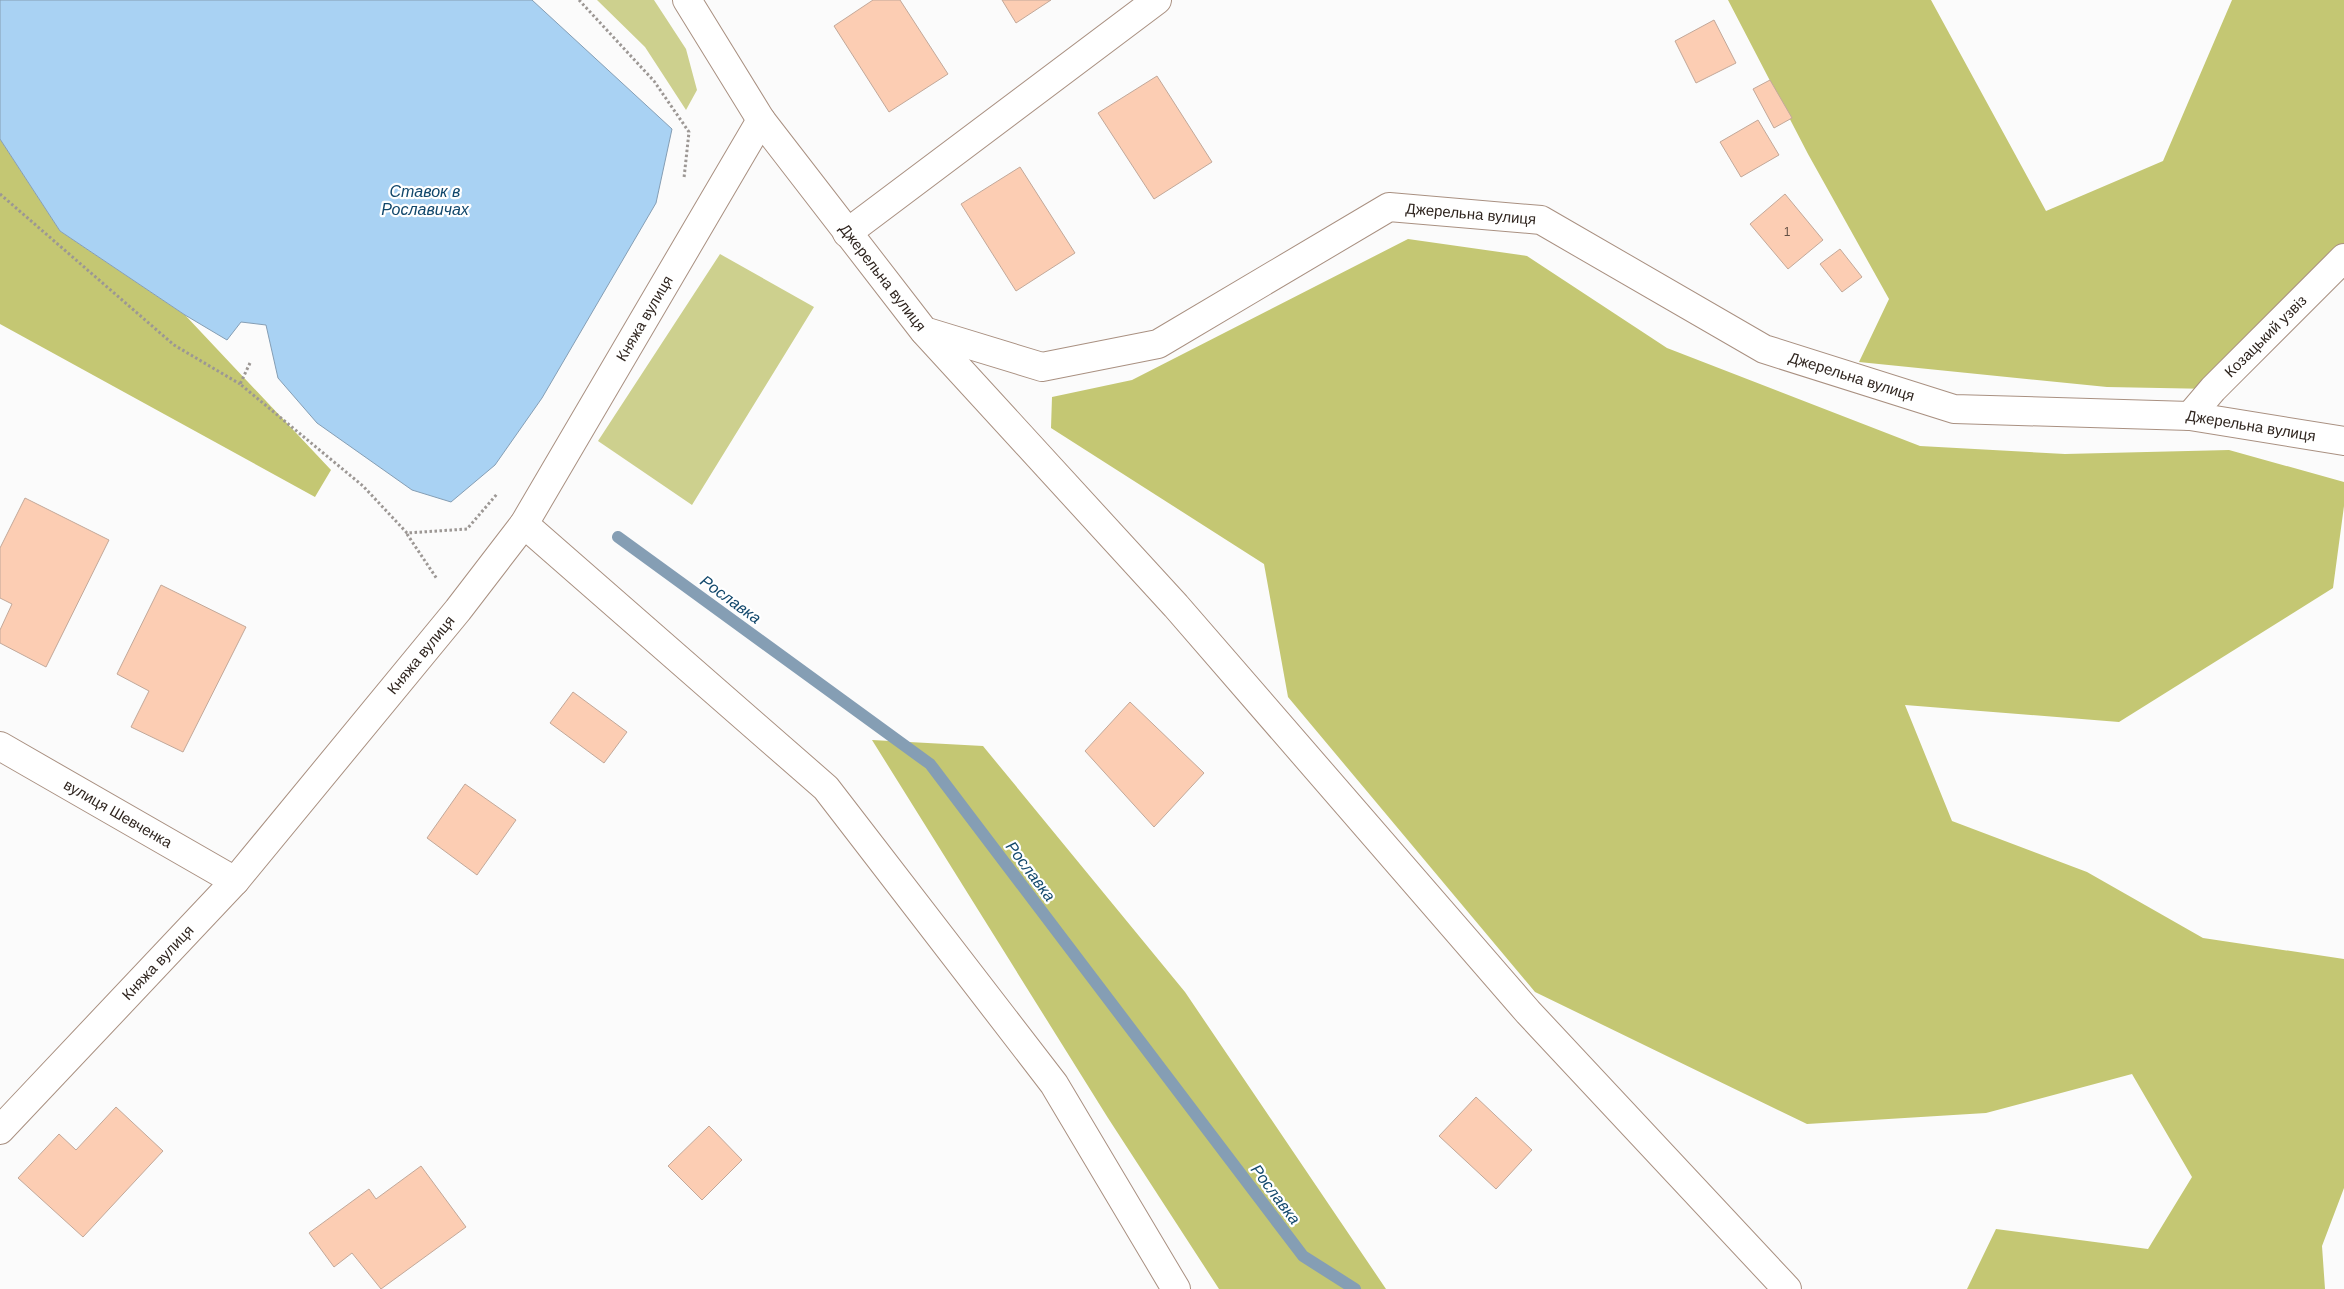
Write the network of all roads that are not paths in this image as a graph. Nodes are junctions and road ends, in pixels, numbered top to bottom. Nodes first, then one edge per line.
1 (688, 0) edge
2 (1157, 0) edge
3 (761, 120) junction
4 (847, 233) junction
5 (2344, 258) edge
6 (924, 331) junction
7 (2190, 416) junction
8 (2344, 441) edge
9 (524, 524) junction
10 (0, 746) edge
11 (235, 881) junction
12 (0, 1130) edge
13 (1176, 1289) edge
14 (1787, 1289) edge

1 - 3 street, Джерельна вулиця
2 - 4 street
3 - 4 street, Джерельна вулиця
3 - 9 street, Княжа вулиця
4 - 6 street, Джерельна вулиця
5 - 7 street, Козацький узвіз
6 - 7 street, Джерельна вулиця
6 - 14 street
7 - 8 street, Джерельна вулиця
9 - 11 street, Княжа вулиця
9 - 13 street
10 - 11 street, вулиця Шевченка
11 - 12 street, Княжа вулиця

